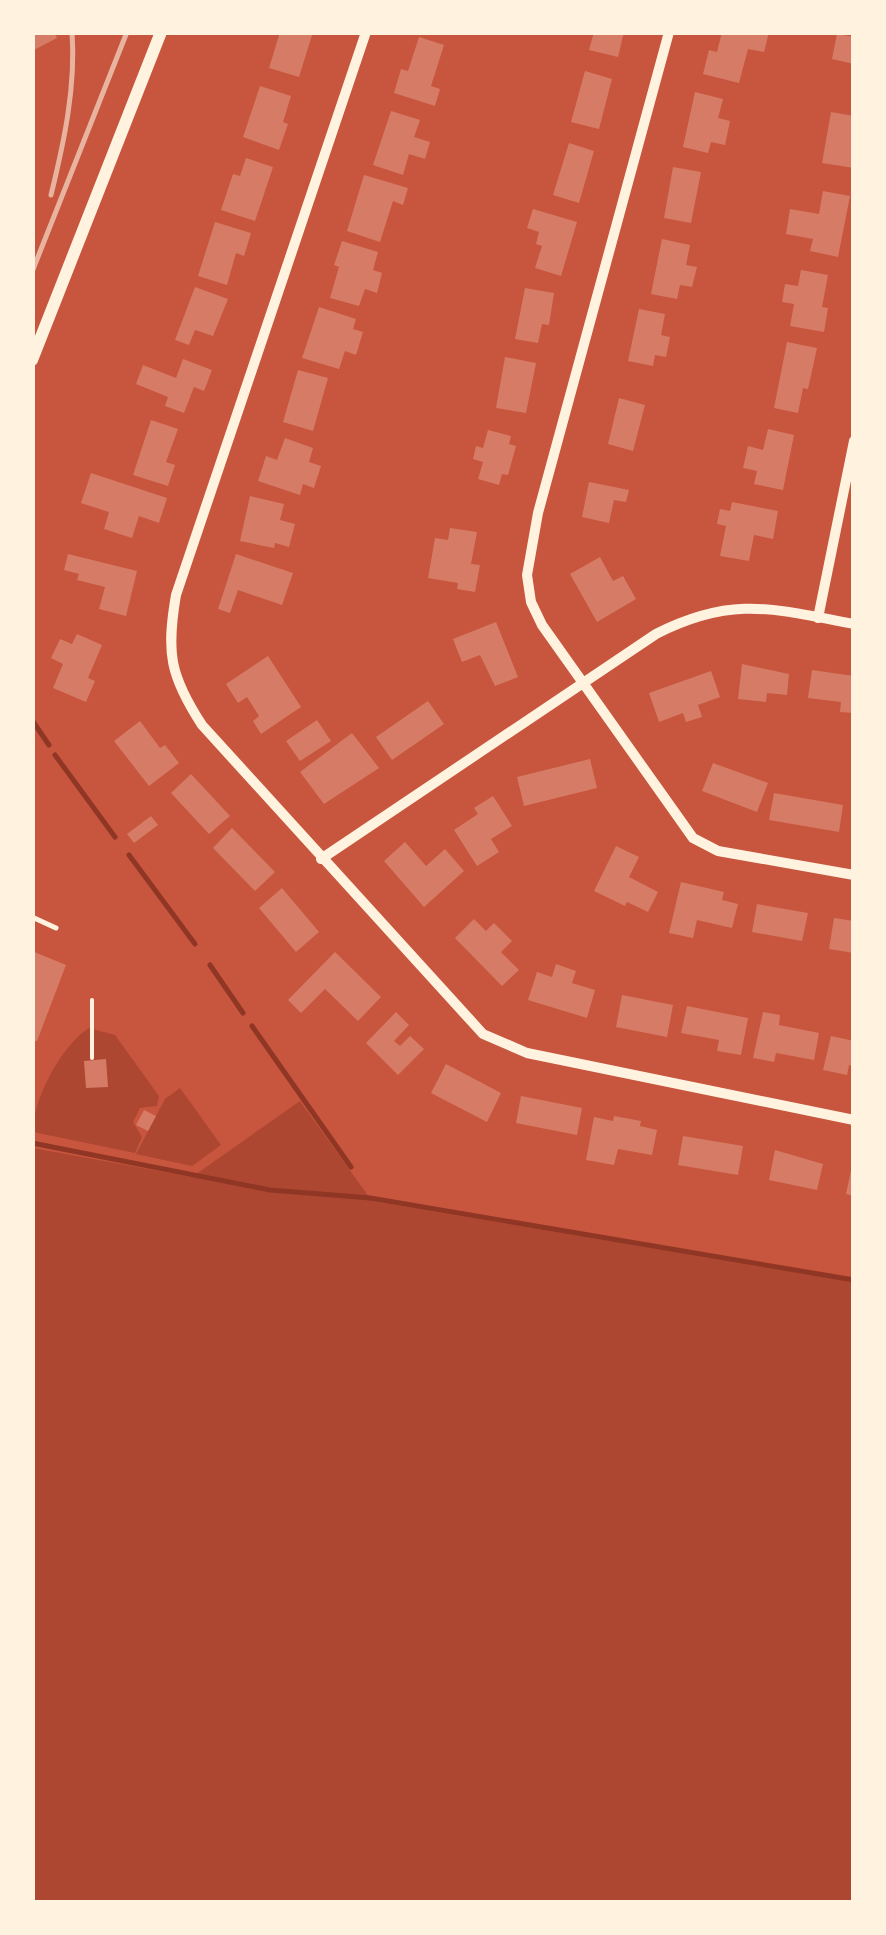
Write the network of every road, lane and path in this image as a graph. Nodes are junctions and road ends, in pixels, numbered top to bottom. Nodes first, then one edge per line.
1 (161, 32) edge
2 (366, 32) edge
3 (669, 32) edge
4 (32, 360) edge
5 (854, 441) edge
6 (818, 618) junction
7 (854, 624) edge
8 (582, 686) junction
9 (321, 858) junction
10 (854, 875) edge
11 (32, 917) edge
12 (56, 928) dead end
13 (92, 1000) dead end
14 (92, 1058) dead end
15 (854, 1120) edge

1 - 4 street
2 - 9 street
3 - 8 street
5 - 6 street
6 - 7 street
6 - 8 street
8 - 9 street
8 - 10 street
9 - 15 street
11 - 12 lane
13 - 14 path

